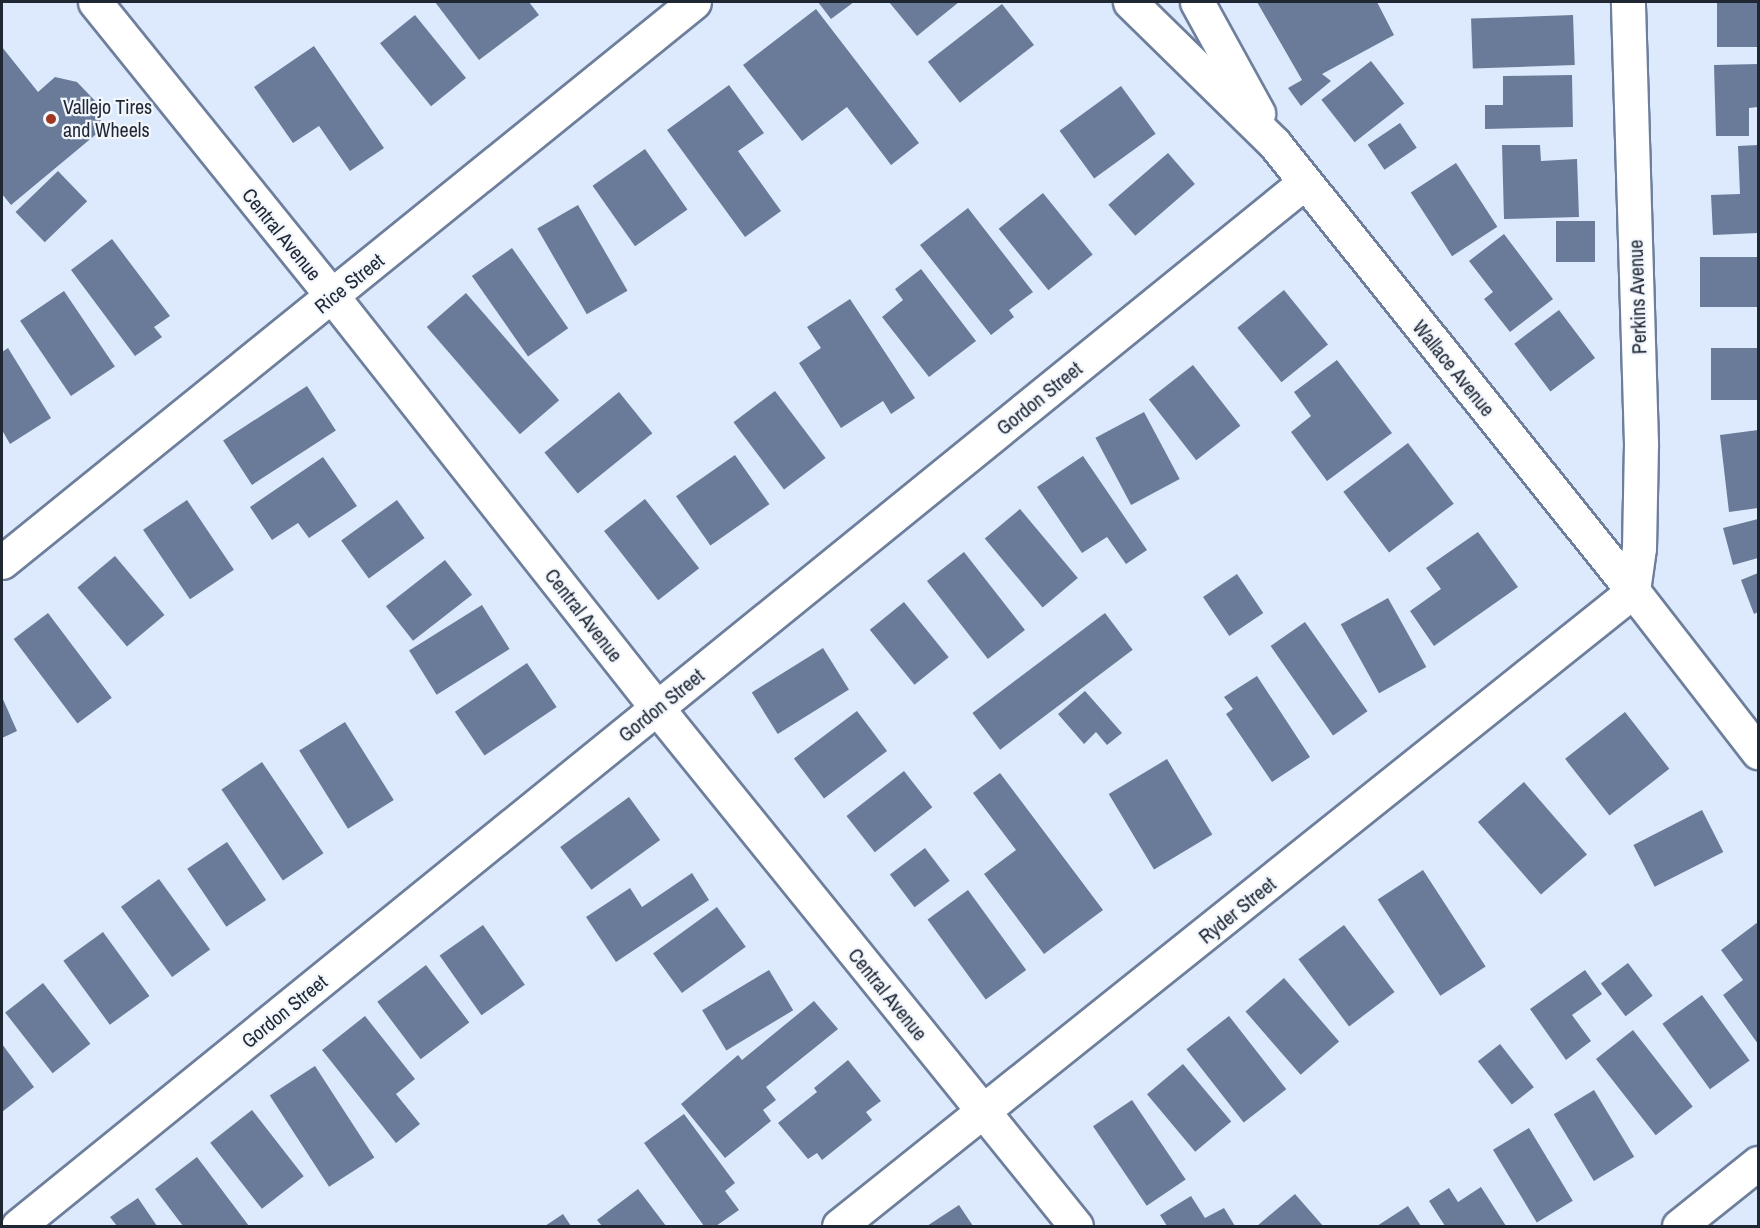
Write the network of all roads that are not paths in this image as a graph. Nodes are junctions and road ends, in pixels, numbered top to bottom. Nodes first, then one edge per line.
1 (95, 2) edge
2 (694, 2) edge
3 (1130, 2) edge
4 (1197, 2) edge
5 (1628, 2) edge
6 (1274, 143) junction
7 (1305, 182) junction
8 (332, 296) junction
9 (2, 562) edge
10 (1633, 591) junction
11 (657, 708) junction
12 (1758, 752) edge
13 (984, 1113) junction
14 (1758, 1163) edge
15 (18, 1227) edge
16 (839, 1227) edge
17 (1076, 1227) edge
18 (1680, 1227) edge

1 - 8 street, Central Avenue
2 - 8 street, Rice Street
3 - 6 street, Wallace Avenue
4 - 6 street
5 - 10 street, Perkins Avenue
6 - 7 street, Wallace Avenue
7 - 10 street, Wallace Avenue
7 - 11 street, Gordon Street
8 - 9 street, Rice Street
8 - 11 street, Central Avenue
10 - 12 street, Wallace Avenue
10 - 13 street, Ryder Street
11 - 13 street, Central Avenue
11 - 15 street, Gordon Street
13 - 16 street, Ryder Street
13 - 17 street, Central Avenue
14 - 18 street

